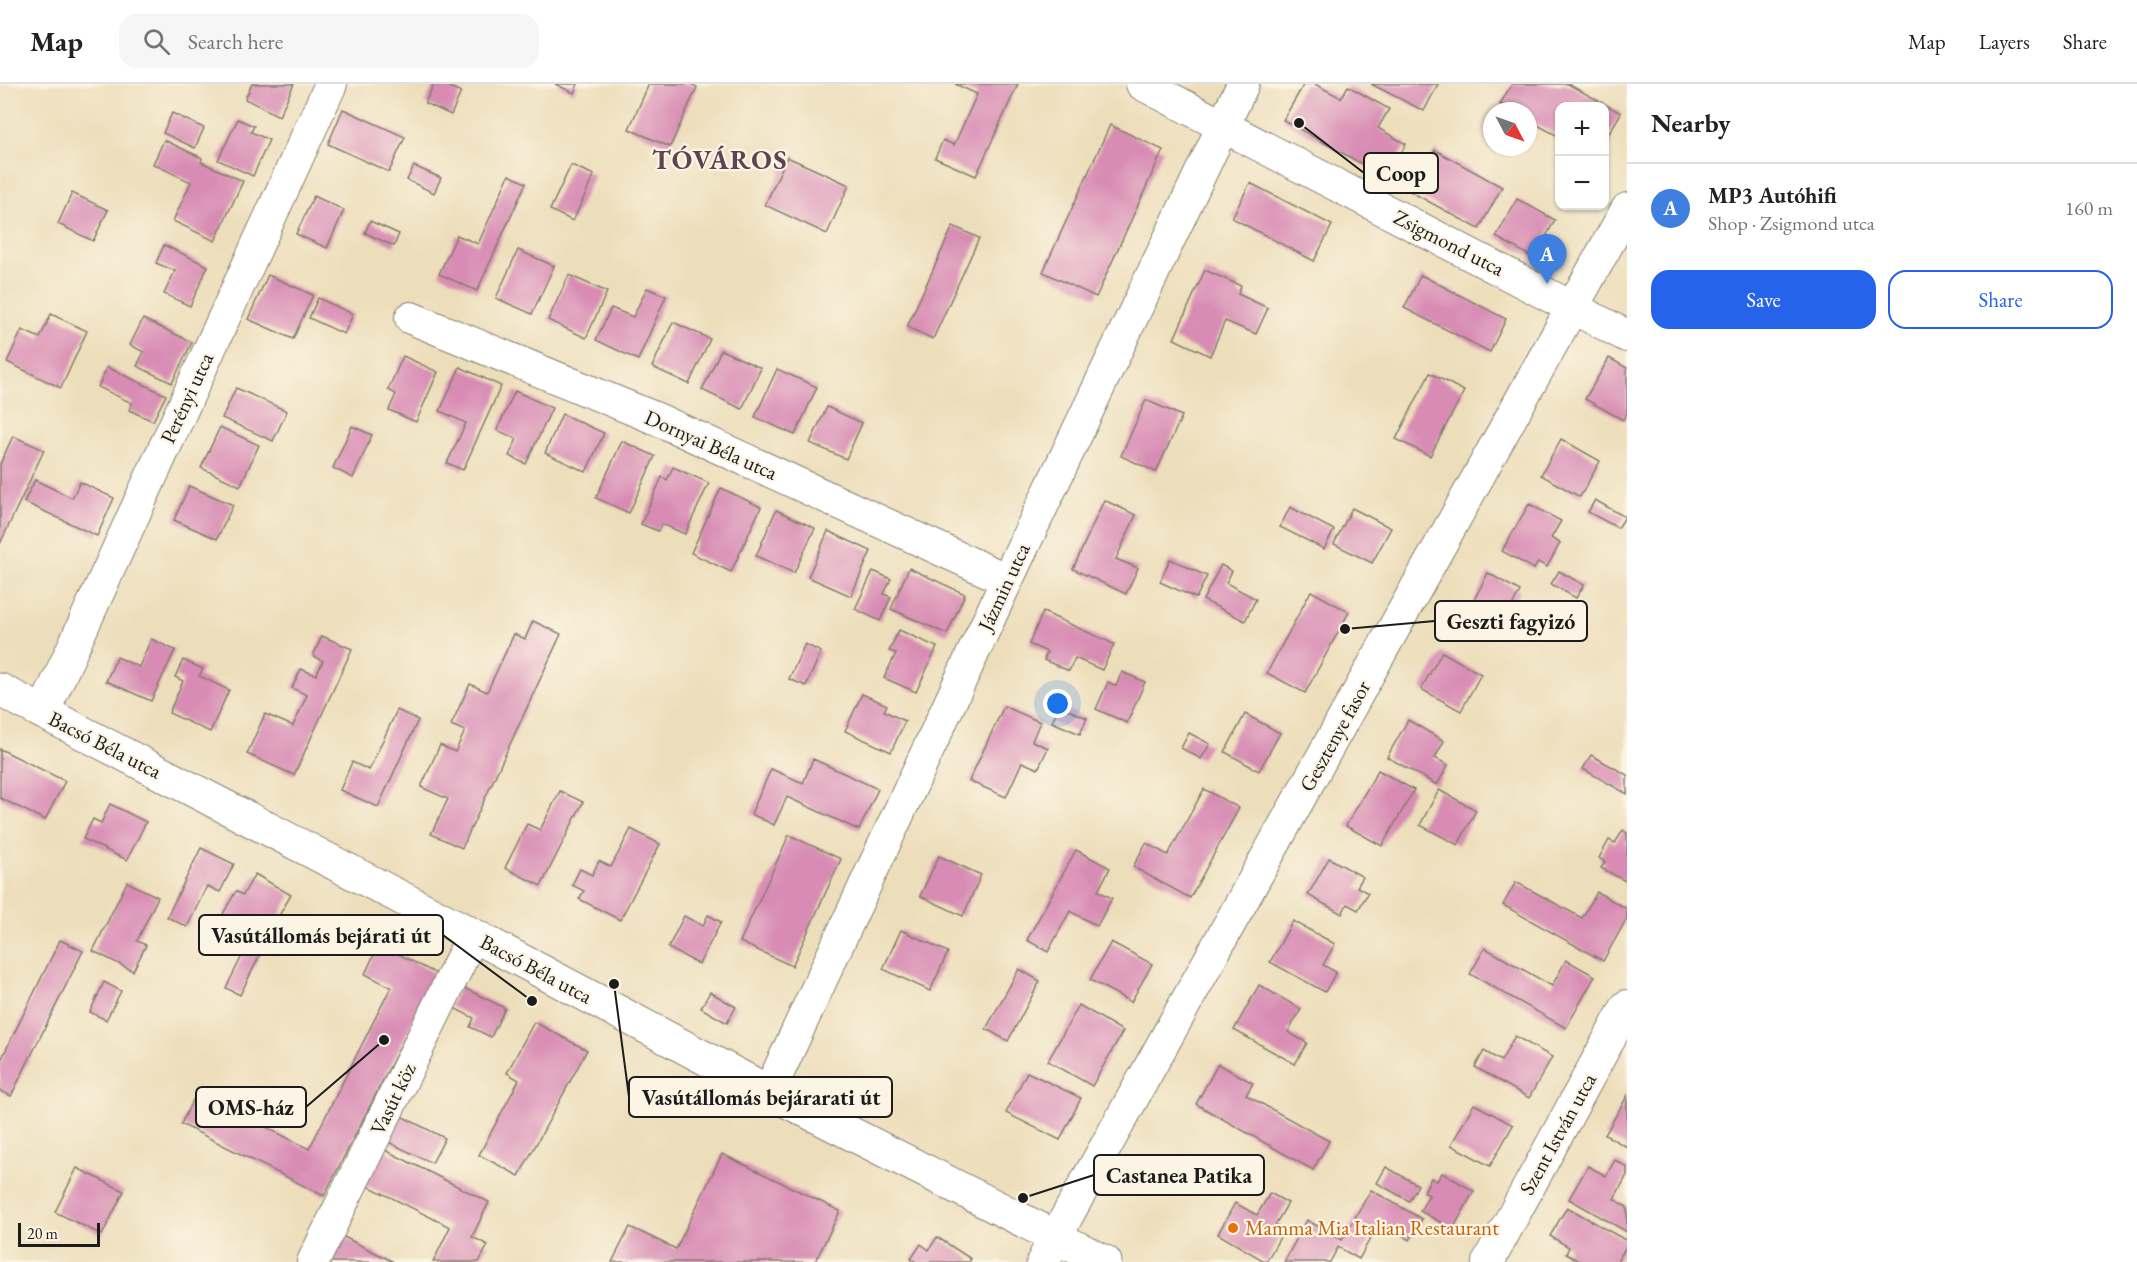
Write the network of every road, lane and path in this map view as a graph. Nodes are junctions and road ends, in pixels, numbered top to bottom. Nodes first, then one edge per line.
1 (331, 84) edge
2 (1142, 84) edge
3 (1243, 84) edge
4 (1223, 126) junction
5 (1627, 209) edge
6 (1573, 308) junction
7 (411, 318) dead end
8 (1627, 336) edge
9 (1007, 580) junction
10 (0, 690) edge
11 (43, 713) junction
12 (473, 935) junction
13 (1627, 1006) edge
14 (770, 1092) junction
15 (1049, 1249) edge
16 (313, 1262) edge
17 (1105, 1262) edge
18 (1488, 1262) edge

1 - 11 street, Perényi utca
2 - 4 street, Zsigmond utca
3 - 4 street, Jázmin utca
4 - 6 street, Zsigmond utca
4 - 9 street, Jázmin utca
5 - 6 street, Gesztenye fasor
6 - 8 street, Zsigmond utca
6 - 15 street, Gesztenye fasor
7 - 9 street, Dornyai Béla utca
9 - 14 street, Jázmin utca
10 - 11 main road, Bacsó Béla utca
11 - 12 main road, Bacsó Béla utca
12 - 14 main road, Bacsó Béla utca
12 - 16 street, Vasút köz
13 - 18 street, Szent István utca
14 - 15 main road, Bacsó Béla utca
15 - 17 main road, Bacsó Béla utca

